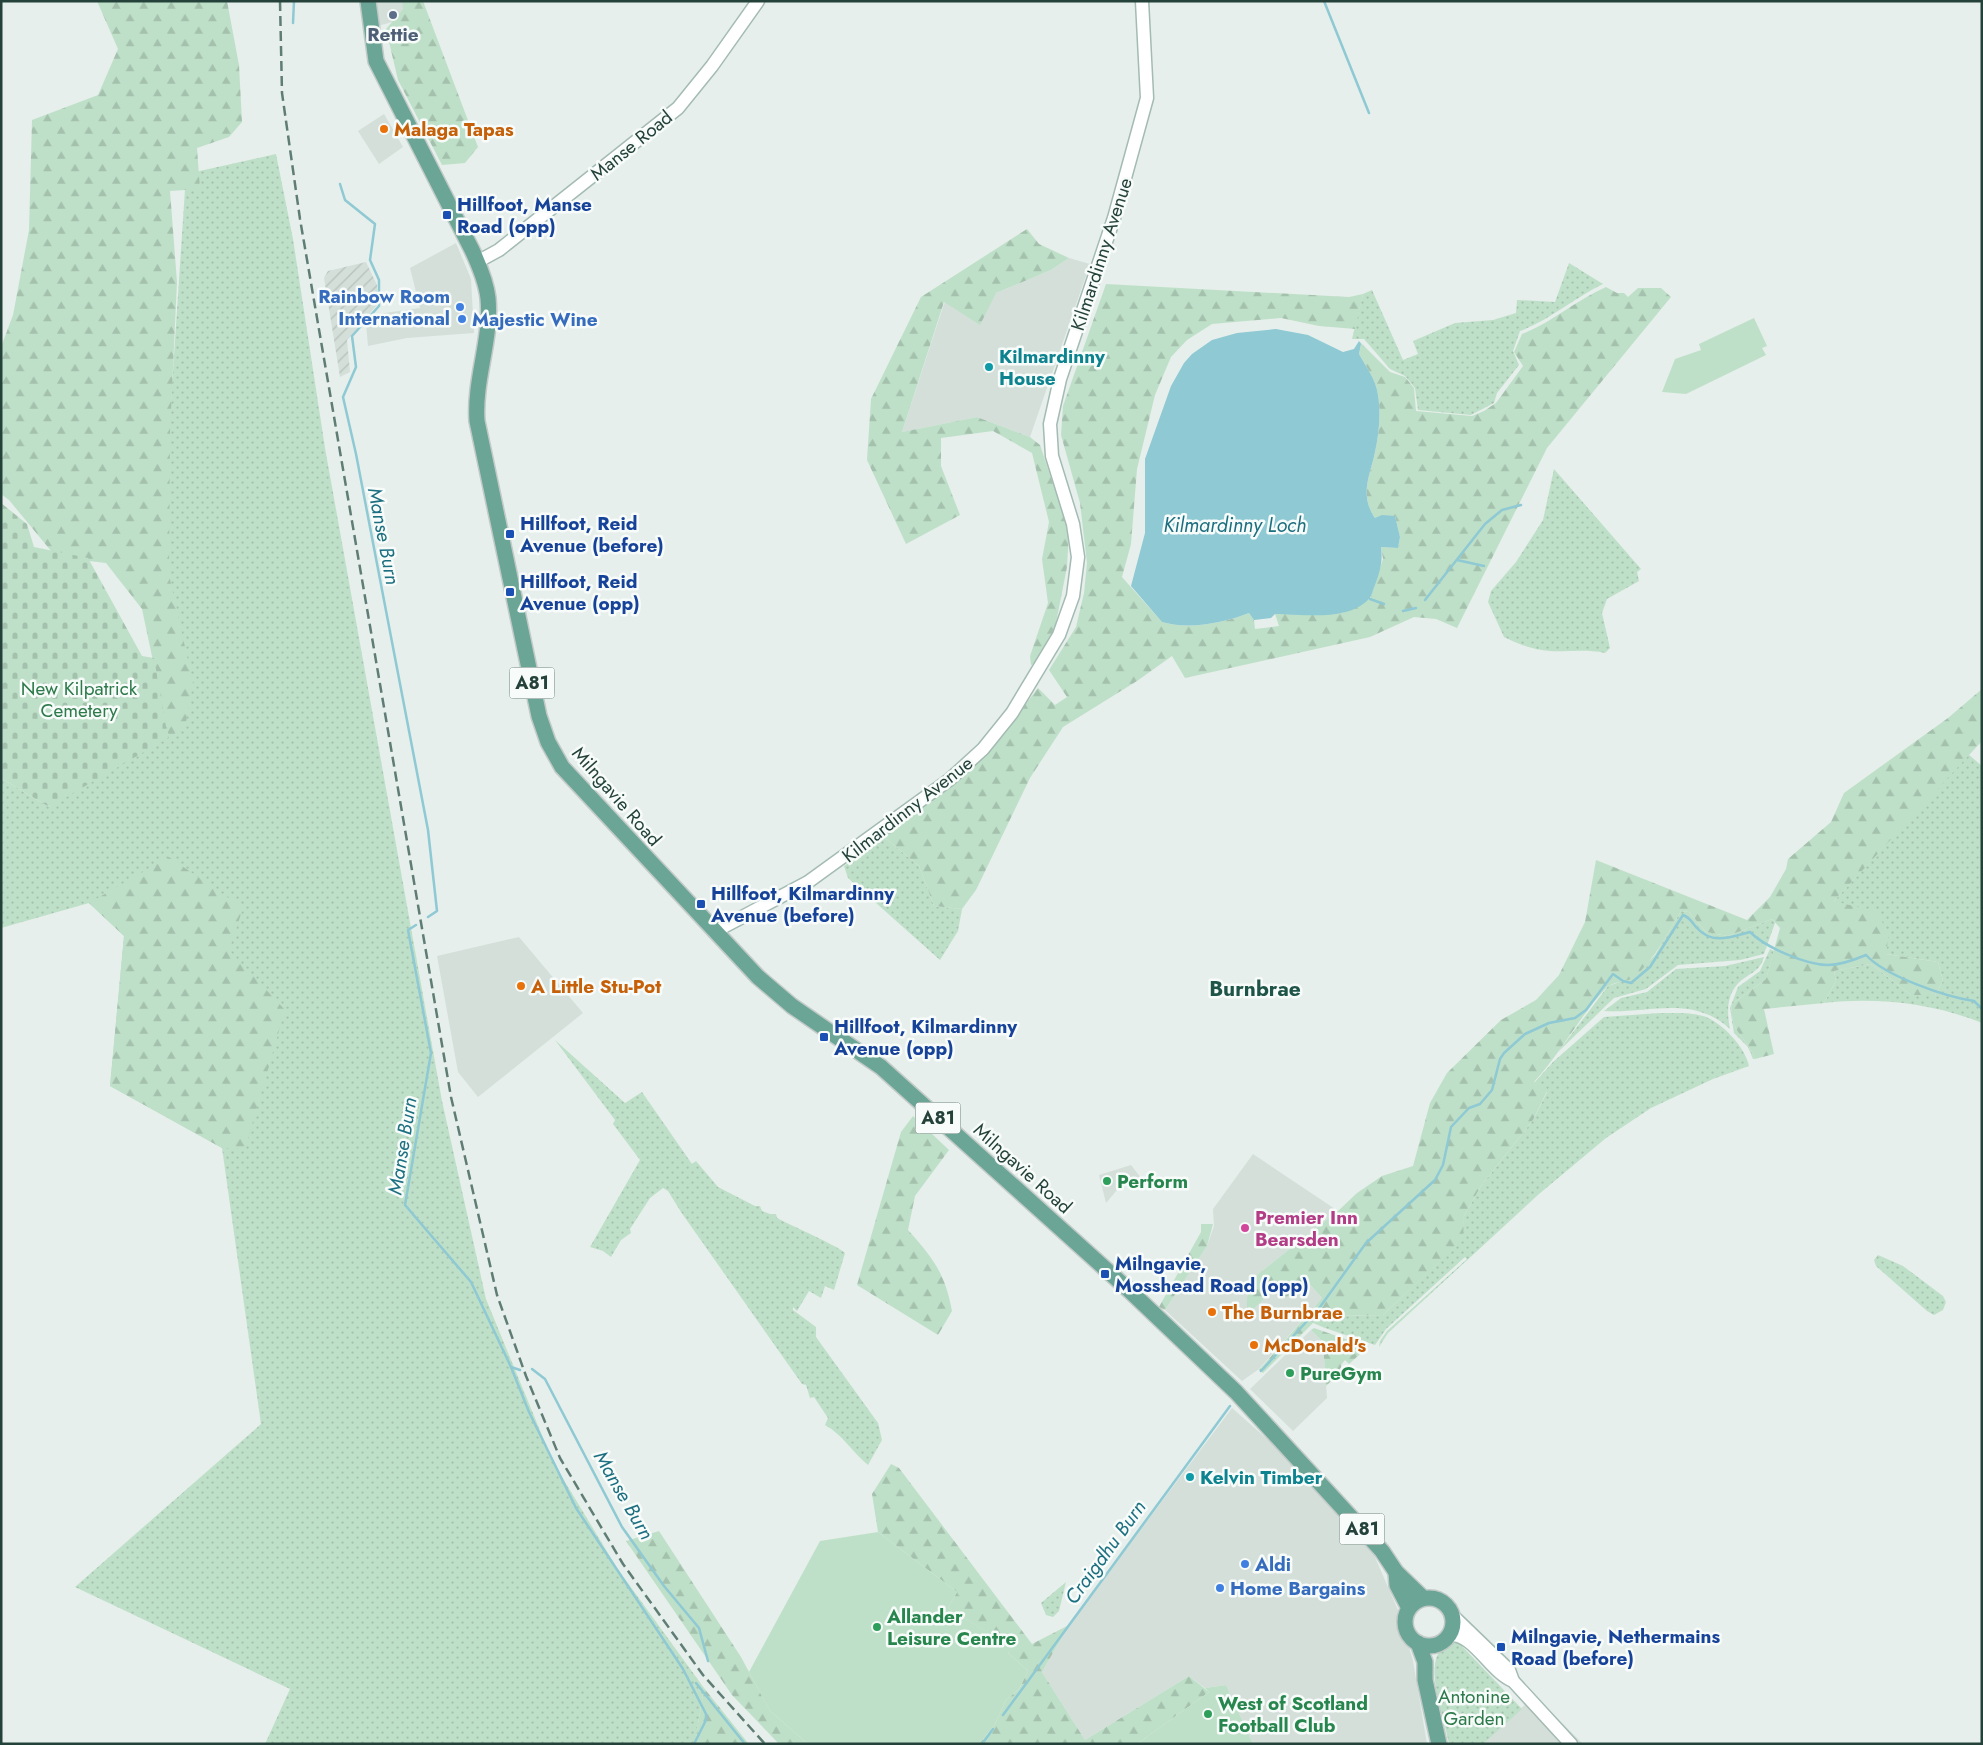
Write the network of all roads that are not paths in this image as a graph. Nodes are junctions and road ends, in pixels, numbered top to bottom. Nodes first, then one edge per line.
1 (368, 1) edge
2 (758, 1) edge
3 (1142, 1) edge
4 (477, 262) junction
5 (714, 932) junction
6 (1396, 1572) junction
7 (1423, 1598) junction
8 (1409, 1608) junction
9 (1452, 1615) junction
10 (1449, 1635) junction
11 (1418, 1643) junction
12 (1435, 1645) junction
13 (1425, 1662) junction
14 (1513, 1681) junction
15 (1439, 1744) edge
16 (1571, 1744) edge

1 - 4 main road, Milngavie Road / A81
2 - 4 street, Manse Road
3 - 5 street, Kilmardinny Avenue
4 - 5 main road, Milngavie Road / A81
5 - 6 main road, Milngavie Road / A81
6 - 7 main road, A81
6 - 8 main road, A81
7 - 8 main road
7 - 9 main road, A81
8 - 11 main road
9 - 10 main road
9 - 14 street
10 - 12 main road
10 - 14 street
11 - 12 main road
11 - 13 main road
12 - 13 main road
13 - 15 main road
14 - 16 street

